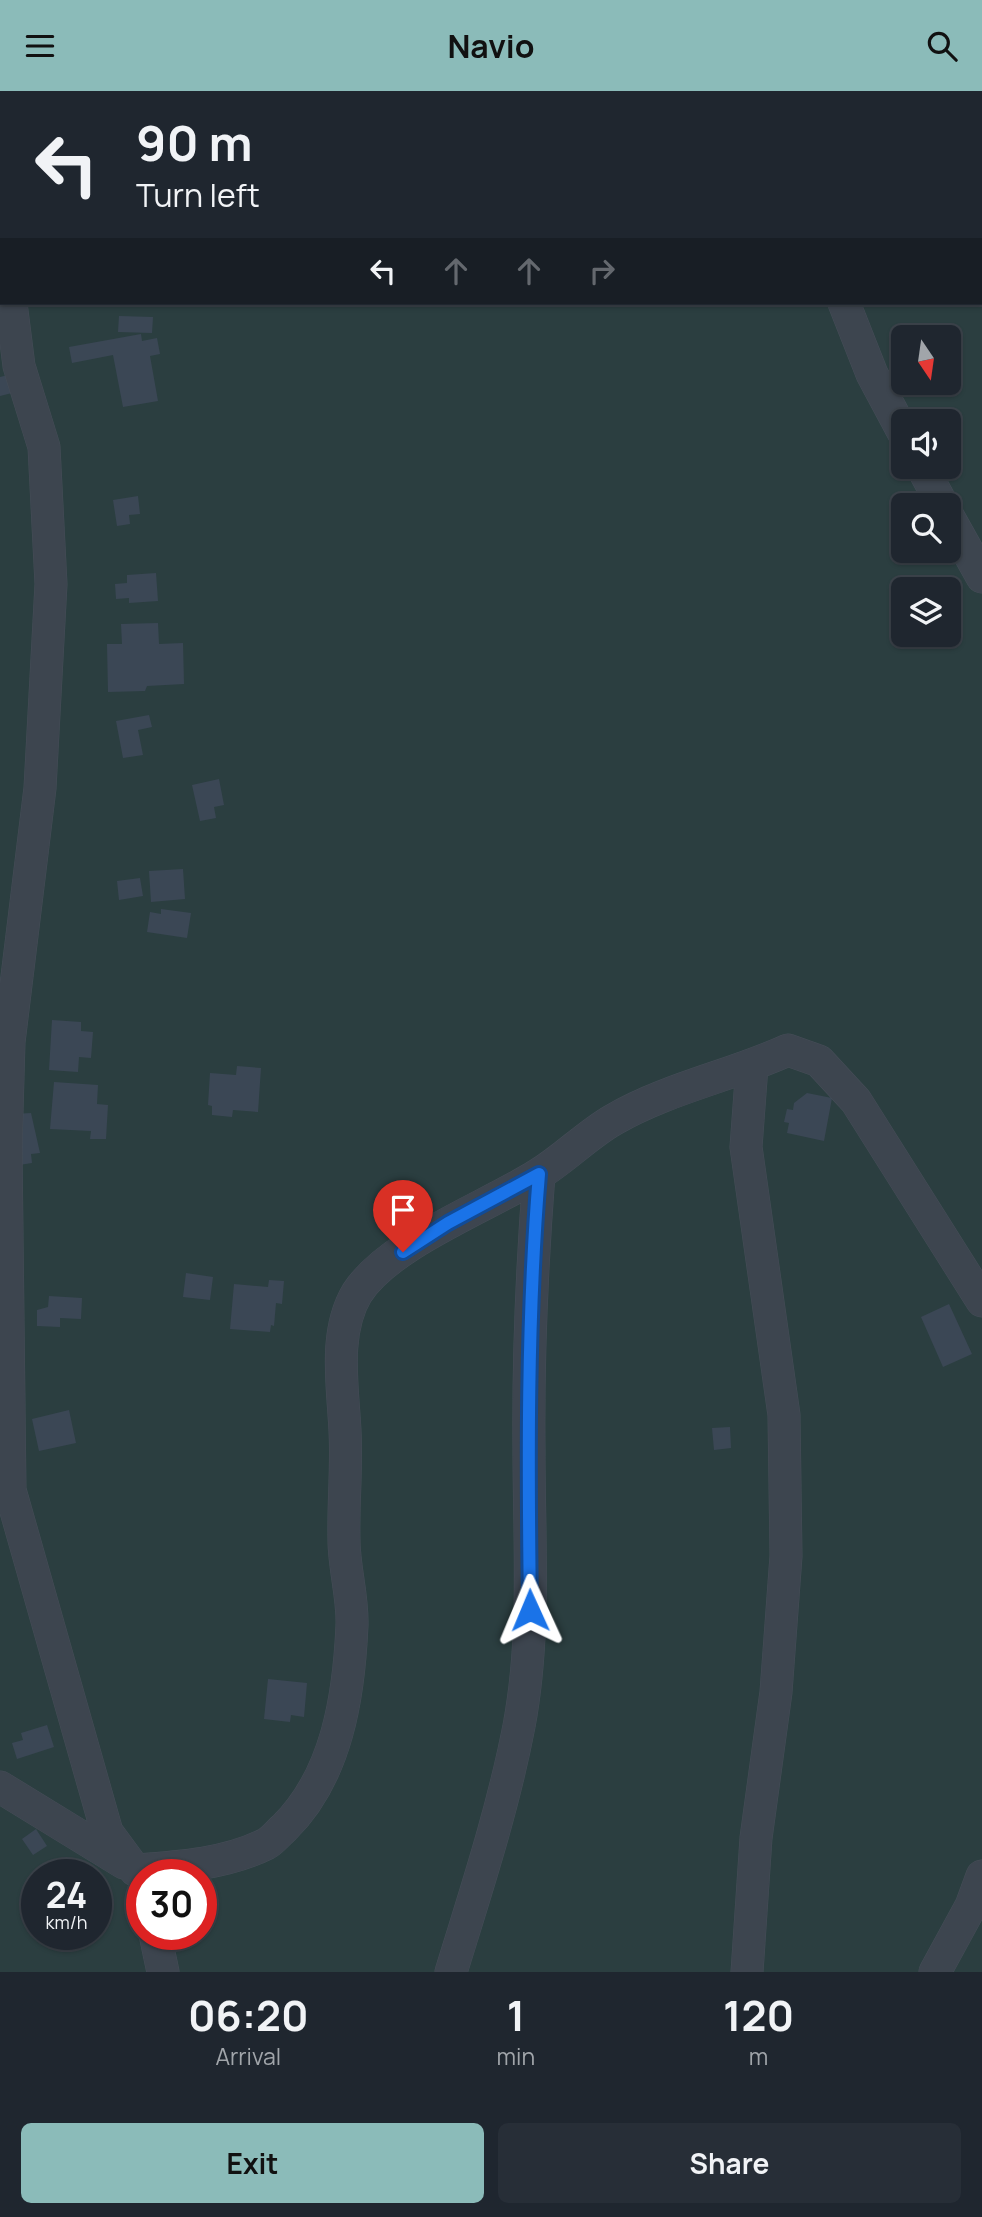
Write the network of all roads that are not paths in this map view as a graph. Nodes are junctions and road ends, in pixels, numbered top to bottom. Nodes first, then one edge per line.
1 (11, 305) edge
2 (845, 305) edge
3 (891, 410) edge
4 (961, 539) edge
5 (982, 577) edge
6 (752, 1066) junction
7 (539, 1174) junction
8 (982, 1301) edge
9 (0, 1787) edge
10 (126, 1860) edge
11 (217, 1860) edge
12 (126, 1871) edge
13 (982, 1876) edge
14 (158, 1950) edge
15 (747, 1959) edge
16 (163, 1972) edge
17 (451, 1972) edge
18 (769, 1972) edge
19 (935, 1972) edge

1 - 10 street
2 - 3 street
4 - 5 street
6 - 7 street
6 - 8 street
6 - 15 street
7 - 11 street
7 - 17 street
9 - 12 street
13 - 19 street
14 - 16 street
15 - 18 street

